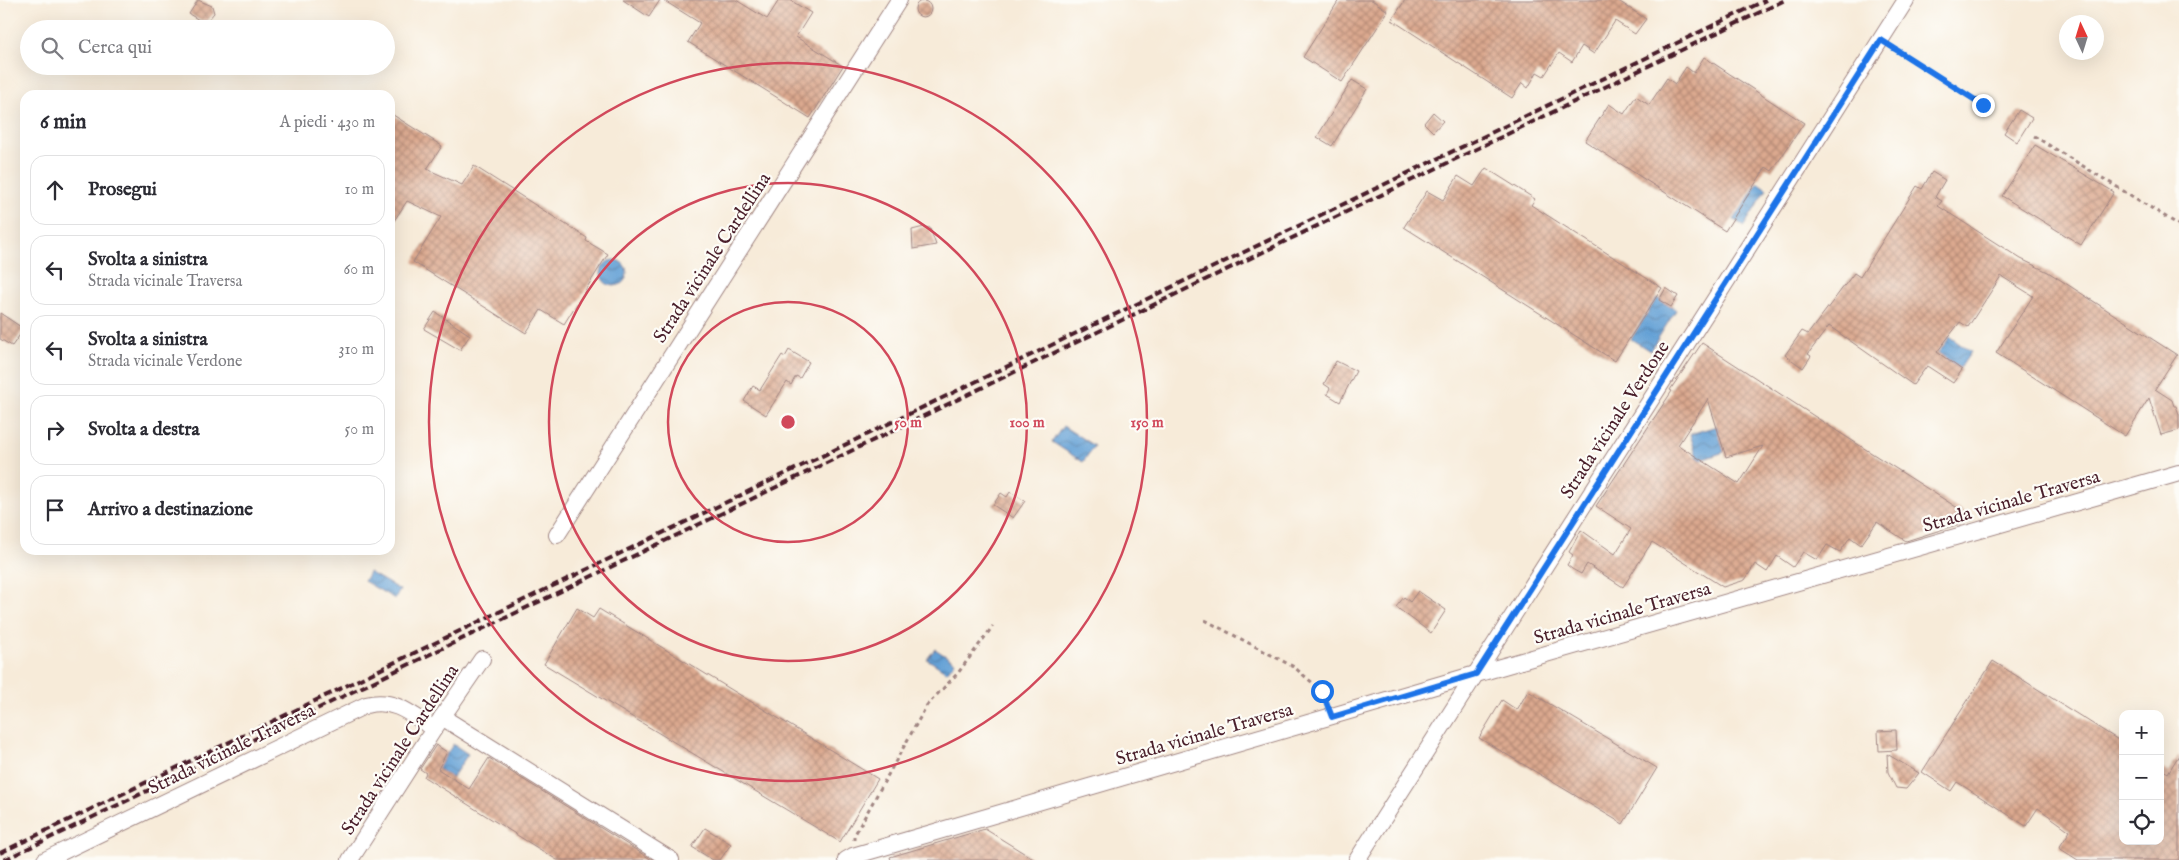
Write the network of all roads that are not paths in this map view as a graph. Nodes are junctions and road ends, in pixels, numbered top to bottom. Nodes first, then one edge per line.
1 (899, 0) edge
2 (1906, 0) edge
3 (2179, 473) edge
4 (557, 535) dead end
5 (482, 659) dead end
6 (1476, 674) junction
7 (438, 723) junction
8 (849, 858) edge
9 (45, 860) edge
10 (350, 860) edge
11 (671, 860) edge
12 (1357, 860) edge

1 - 4 street, Strada vicinale Cardellina
2 - 6 street, Strada vicinale Verdone
3 - 6 street, Strada vicinale Traversa
5 - 7 street, Strada vicinale Cardellina
6 - 8 street, Strada vicinale Traversa
6 - 12 street, Strada vicinale Verdone
7 - 9 street, Strada vicinale Traversa
7 - 10 street, Strada vicinale Cardellina
7 - 11 street, Strada vicinale Traversa

